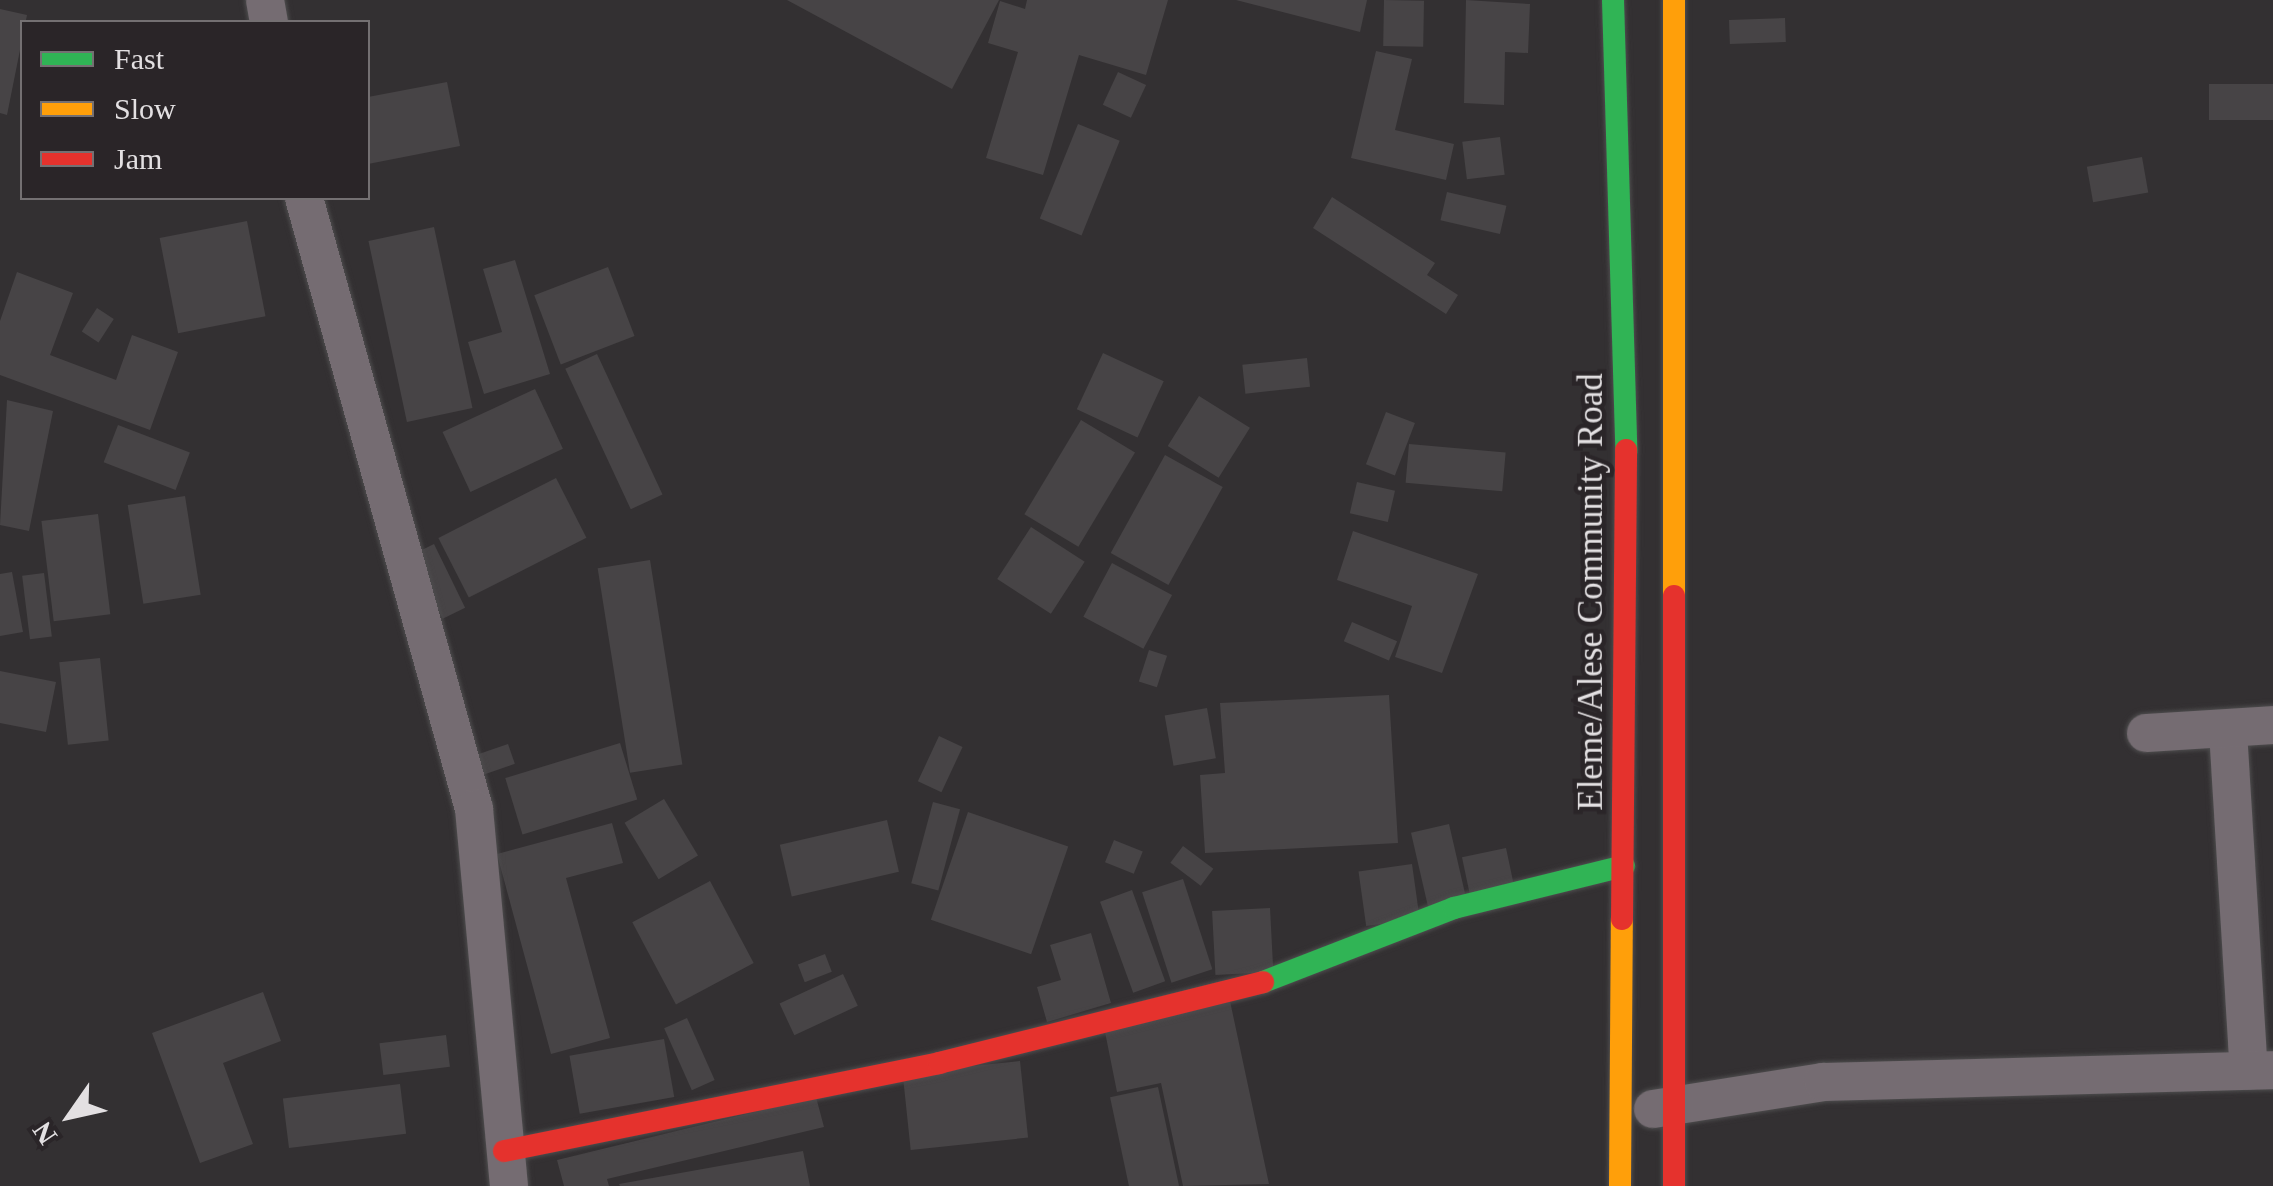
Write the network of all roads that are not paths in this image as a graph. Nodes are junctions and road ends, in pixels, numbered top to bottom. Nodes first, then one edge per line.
1 (1613, 0) edge
2 (1674, 0) edge
3 (305, 200) edge
4 (2273, 724) edge
5 (2228, 731) junction
6 (2146, 734) dead end
7 (1624, 866) junction
8 (2261, 1070) edge
9 (1676, 1105) junction
10 (1621, 1115) junction
11 (506, 1168) edge
12 (1620, 1186) edge
13 (1674, 1186) edge

1 - 7 main road, Eleme/Alese Community Road
2 - 9 main road
3 - 11 street
4 - 5 street
5 - 6 street
5 - 8 street
7 - 10 main road, Eleme/Alese Community Road
7 - 11 main road
8 - 9 street
9 - 10 street
9 - 13 main road
10 - 12 main road, Eleme/Alese Community Road

